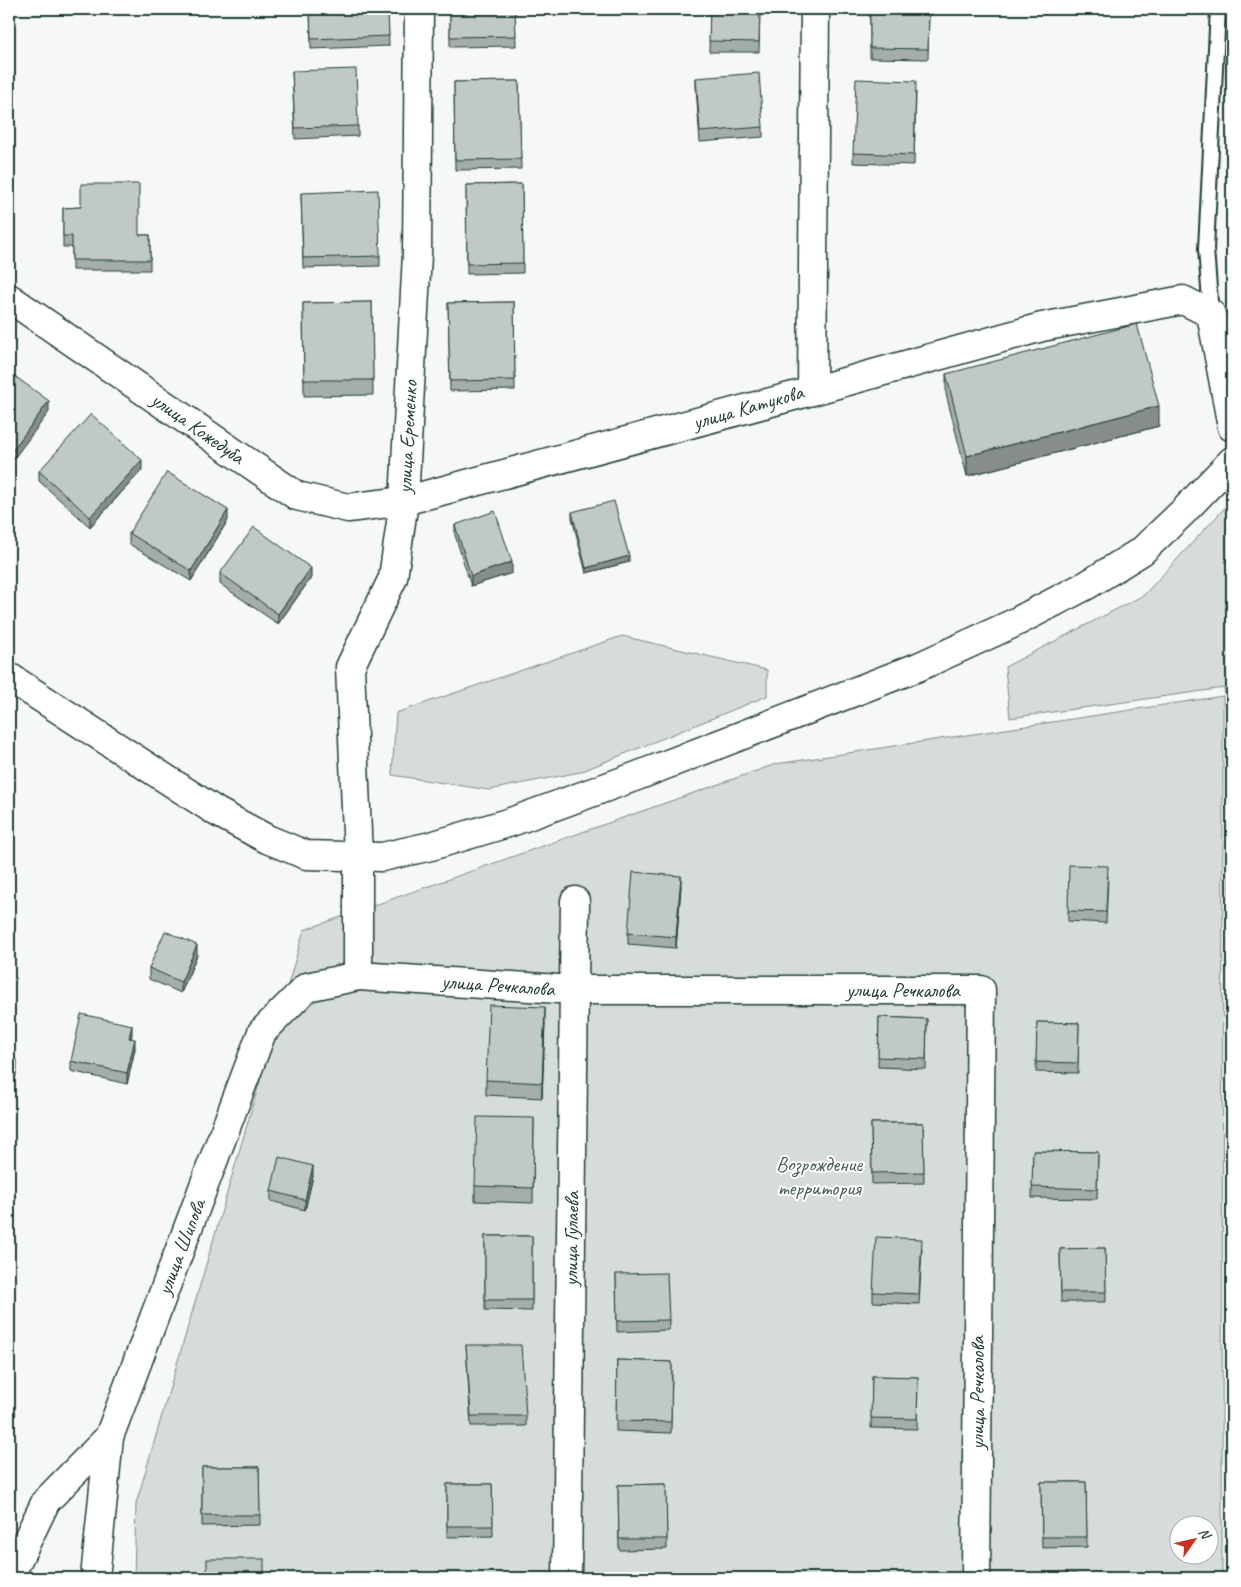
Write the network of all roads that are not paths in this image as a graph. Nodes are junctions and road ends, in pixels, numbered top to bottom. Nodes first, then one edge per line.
1 (419, 9) edge
2 (816, 9) edge
3 (1218, 9) edge
4 (9, 298) edge
5 (1211, 314) junction
6 (812, 391) junction
7 (1232, 427) edge
8 (1232, 461) edge
9 (404, 501) junction
10 (9, 677) edge
11 (358, 856) junction
12 (575, 900) dead end
13 (358, 976) junction
14 (574, 990) junction
15 (109, 1437) junction
16 (9, 1578) edge
17 (95, 1578) edge
18 (567, 1578) edge
19 (976, 1578) edge

1 - 9 street, улица Еременко
2 - 6 street, улица Катукова
3 - 5 lane
4 - 9 street, улица Кожедуба
5 - 6 street
5 - 7 street
6 - 9 street, улица Катукова
8 - 11 street
9 - 11 street, улица Еременко
10 - 11 street
11 - 13 street
12 - 14 street, улица Гулаева
13 - 14 street, улица Речкалова
13 - 15 street, улица Шипова
14 - 18 street, улица Гулаева
14 - 19 street, улица Речкалова
15 - 16 street
15 - 17 street, улица Шипова

